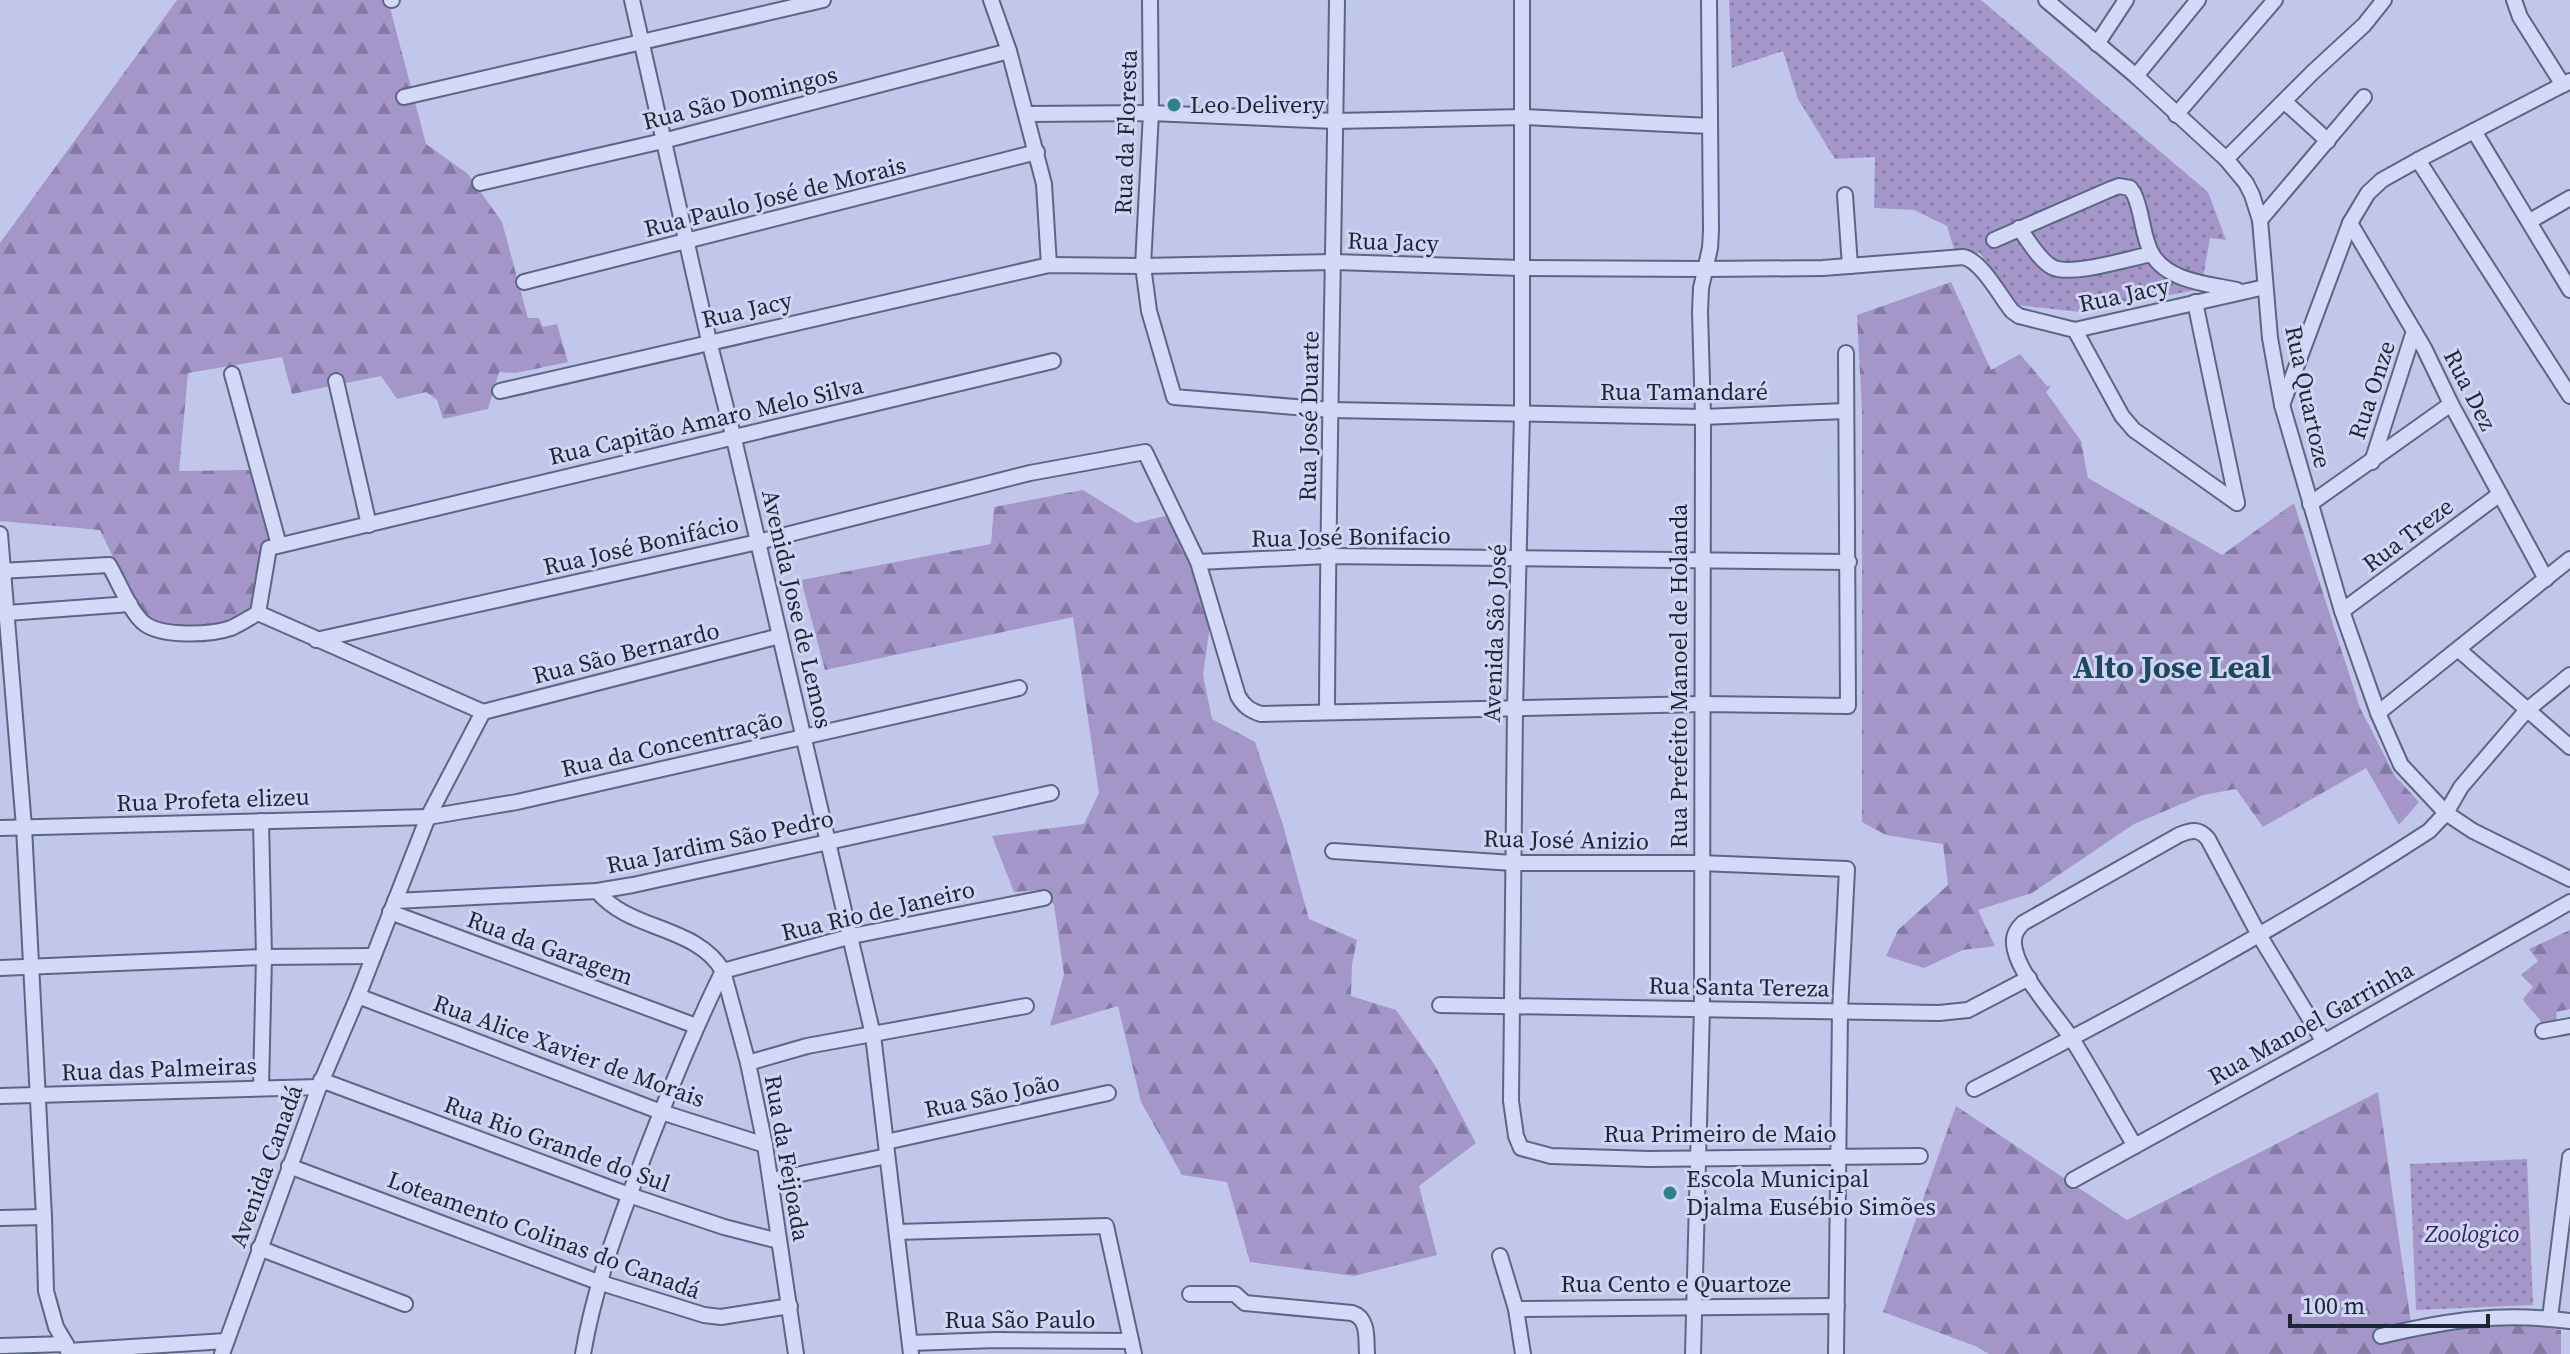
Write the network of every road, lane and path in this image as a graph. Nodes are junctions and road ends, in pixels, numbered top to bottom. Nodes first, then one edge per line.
1 (632, 0) edge
2 (823, 0) edge
3 (991, 0) edge
4 (1150, 0) edge
5 (1337, 0) edge
6 (1522, 0) edge
7 (1709, 0) edge
8 (2046, 0) edge
9 (2126, 0) edge
10 (2198, 0) edge
11 (2275, 0) edge
12 (2384, 0) edge
13 (2514, 0) edge
14 (641, 43) junction
15 (2097, 44) junction
16 (1009, 51) junction
17 (2136, 76) junction
18 (2567, 83) edge
19 (404, 97) dead end
20 (2364, 97) dead end
21 (2285, 102) junction
22 (1151, 113) junction
23 (1027, 114) junction
24 (2176, 115) junction
25 (1524, 117) junction
26 (1335, 121) junction
27 (1710, 126) junction
28 (2474, 131) junction
29 (663, 141) junction
30 (2328, 141) junction
31 (1037, 152) junction
32 (2226, 159) junction
33 (2418, 160) junction
34 (480, 183) dead end
35 (1845, 195) dead end
36 (2570, 198) edge
37 (2260, 220) junction
38 (2530, 221) junction
39 (2350, 223) junction
40 (2019, 228) junction
41 (1994, 240) dead end
42 (687, 242) junction
43 (2152, 254) junction
44 (1334, 262) junction
45 (1049, 265) junction
46 (1143, 266) junction
47 (1850, 266) junction
48 (1521, 268) junction
49 (1705, 269) junction
50 (524, 282) dead end
51 (2265, 287) junction
52 (2570, 290) edge
53 (2242, 291) junction
54 (2195, 302) junction
55 (2075, 330) junction
56 (2414, 331) junction
57 (709, 341) junction
58 (1846, 353) dead end
59 (1053, 361) dead end
60 (232, 374) dead end
61 (336, 381) dead end
62 (500, 391) dead end
63 (2570, 396) edge
64 (1174, 397) joint
65 (2451, 404) junction
66 (2282, 405) junction
67 (1332, 410) junction
68 (1846, 411) junction
69 (1522, 413) junction
70 (1703, 417) junction
71 (734, 439) junction
72 (2372, 462) junction
73 (2500, 494) junction
74 (2310, 504) junction
75 (369, 525) junction
76 (0, 534) edge
77 (758, 542) junction
78 (274, 547) junction
79 (1328, 556) junction
80 (1520, 558) junction
81 (2570, 559) edge
82 (1702, 560) junction
83 (1198, 562) junction
84 (1849, 562) junction
85 (2, 571) edge
86 (2546, 579) junction
87 (130, 604) junction
88 (2342, 611) junction
89 (7, 613) junction
90 (258, 613) junction
91 (780, 636) junction
92 (316, 640) junction
93 (2459, 650) junction
94 (2570, 675) edge
95 (1019, 688) dead end
96 (1701, 704) junction
97 (1515, 709) junction
98 (2526, 711) junction
99 (483, 712) junction
100 (1327, 712) junction
101 (2378, 713) junction
102 (7, 719) edge
103 (804, 737) junction
104 (2570, 747) edge
105 (1051, 793) dead end
106 (2446, 813) junction
107 (428, 817) junction
108 (261, 821) junction
109 (24, 827) junction
110 (0, 828) edge
111 (827, 841) junction
112 (1333, 851) dead end
113 (1513, 863) junction
114 (1700, 863) junction
115 (2570, 879) edge
116 (597, 891) junction
117 (1044, 898) dead end
118 (2570, 902) edge
119 (392, 907) junction
120 (2259, 935) junction
121 (852, 936) junction
122 (372, 956) junction
123 (264, 957) junction
124 (0, 968) edge
125 (32, 968) junction
126 (723, 971) junction
127 (2029, 978) junction
128 (358, 996) junction
129 (1440, 1005) dead end
130 (1026, 1006) dead end
131 (1512, 1007) junction
132 (1702, 1008) junction
133 (1840, 1011) junction
134 (696, 1026) junction
135 (2570, 1026) edge
136 (2543, 1031) dead end
137 (873, 1035) junction
138 (2071, 1039) junction
139 (2324, 1042) junction
140 (748, 1063) junction
141 (320, 1084) junction
142 (261, 1087) junction
143 (1974, 1089) dead end
144 (1108, 1093) dead end
145 (36, 1095) junction
146 (0, 1096) edge
147 (661, 1112) junction
148 (765, 1145) junction
149 (2135, 1146) junction
150 (1521, 1148) joint
151 (887, 1149) junction
152 (1839, 1156) junction
153 (1920, 1156) dead end
154 (2570, 1157) edge
155 (1699, 1158) junction
156 (289, 1166) junction
157 (772, 1180) junction
158 (2073, 1180) dead end
159 (629, 1195) junction
160 (2567, 1204) edge
161 (44, 1217) junction
162 (0, 1218) edge
163 (897, 1232) junction
164 (779, 1241) junction
165 (259, 1248) junction
166 (1500, 1256) dead end
167 (2564, 1259) edge
168 (598, 1282) junction
169 (1190, 1294) dead end
170 (405, 1304) dead end
171 (1695, 1305) junction
172 (790, 1306) junction
173 (1837, 1306) junction
174 (1516, 1309) junction
175 (2550, 1318) junction
176 (2570, 1321) edge
177 (2381, 1336) dead end
178 (0, 1346) edge
179 (224, 1348) edge
180 (1132, 1348) edge
181 (911, 1349) edge
182 (67, 1350) edge
183 (583, 1354) edge
184 (796, 1354) edge
185 (1367, 1354) edge
186 (1523, 1354) edge
187 (1693, 1354) edge
188 (1836, 1354) edge

1 - 14 street, Avenida Jose de Lemos
2 - 14 street
3 - 16 street
4 - 22 street, Rua da Floresta
5 - 26 street, Rua José Duarte
6 - 25 street
7 - 27 street, Rua Prefeito Manoel de Holanda
8 - 15 street, Rua Quartoze
9 - 15 street
10 - 17 street
11 - 24 street
12 - 21 street
13 - 18 street
14 - 19 street
14 - 29 street, Avenida Jose de Lemos
15 - 17 street, Rua Quartoze
16 - 23 street
16 - 29 street, Rua São Domingos
17 - 24 street, Rua Quartoze
18 - 28 street
20 - 30 street
21 - 30 street
21 - 32 street
22 - 23 street
22 - 26 street
22 - 46 street, Rua da Floresta
23 - 31 street
24 - 32 street, Rua Quartoze
25 - 26 street
25 - 27 street
25 - 48 street, Avenida São José
26 - 44 street, Rua José Duarte
27 - 49 street, Rua Prefeito Manoel de Holanda
28 - 33 street
28 - 38 street
29 - 34 street, Rua São Domingos
29 - 42 street, Avenida Jose de Lemos
30 - 37 street
31 - 42 street, Rua Paulo José de Morais
31 - 45 street
32 - 37 street, Rua Quartoze
33 - 39 street
33 - 63 street
35 - 47 street
36 - 38 street
37 - 51 street, Rua Quartoze
38 - 52 street
39 - 56 street, Rua Dez
39 - 66 street
40 - 41 street
40 - 43 street
40 - 43 street
42 - 50 street, Rua Paulo José de Morais
42 - 57 street, Avenida Jose de Lemos
43 - 53 street
44 - 46 street, Rua Jacy
44 - 48 street, Rua Jacy
44 - 67 street, Rua José Duarte
45 - 46 street, Rua Jacy
45 - 57 street, Rua Jacy
46 - 64 street, Rua da Floresta
47 - 49 street, Rua Jacy
47 - 55 street, Rua Jacy
48 - 49 street, Rua Jacy
48 - 69 street, Avenida São José
49 - 70 street, Rua Prefeito Manoel de Holanda
51 - 53 street, Rua Jacy
51 - 66 street, Rua Quartoze
53 - 54 street, Rua Jacy
54 - 55 street, Rua Jacy
54 - 55 street
56 - 65 street, Rua Dez
56 - 72 street, Rua Onze
57 - 62 street, Rua Jacy
57 - 71 street, Avenida Jose de Lemos
58 - 68 street
59 - 71 street, Rua Capitão Amaro Melo Silva
60 - 78 street
61 - 75 street
64 - 67 street, Rua Tamandaré
65 - 72 street
65 - 73 street, Rua Dez
66 - 74 street, Rua Quartoze
67 - 69 street, Rua Tamandaré
67 - 79 street, Rua José Duarte
68 - 70 street, Rua Tamandaré
68 - 84 street
69 - 70 street, Rua Tamandaré
69 - 80 street, Avenida São José
70 - 82 street, Rua Prefeito Manoel de Holanda
71 - 75 street, Rua Capitão Amaro Melo Silva
71 - 77 street, Avenida Jose de Lemos
72 - 74 street
73 - 86 street, Rua Dez
73 - 88 street, Rua Treze
74 - 88 street, Rua Quartoze
75 - 78 street, Rua Capitão Amaro Melo Silva
76 - 85 street
77 - 83 street, Rua José Bonifácio
77 - 91 street, Avenida Jose de Lemos
77 - 92 street, Rua José Bonifácio
78 - 90 street
79 - 80 street, Rua José Bonifacio
79 - 83 street, Rua José Bonifacio
79 - 100 street, Rua José Duarte
80 - 82 street, Rua José Bonifacio
80 - 97 street, Avenida São José
81 - 86 street
82 - 84 street, Rua José Bonifacio
82 - 96 street, Rua Prefeito Manoel de Holanda
83 - 100 street
84 - 96 street
85 - 87 street
85 - 89 street
86 - 93 street
87 - 89 street
87 - 90 street
88 - 101 street, Rua Quartoze
89 - 102 street
90 - 92 street
91 - 99 street, Rua São Bernardo
91 - 103 street, Avenida Jose de Lemos
92 - 99 street
93 - 98 street
93 - 101 street
94 - 98 street
95 - 103 street, Rua da Concentração
96 - 97 street
96 - 114 street, Rua Prefeito Manoel de Holanda
97 - 100 street
97 - 113 street, Avenida São José
98 - 104 street
98 - 106 street
99 - 107 street, Avenida Canadá
101 - 106 street, Rua Quartoze
102 - 109 street
103 - 107 street, Rua da Concentração
103 - 111 street, Avenida Jose de Lemos
105 - 111 street, Rua Jardim São Pedro
106 - 115 street, Rua Quartoze
106 - 120 street
107 - 108 street, Rua Profeta elizeu
107 - 119 street, Avenida Canadá
108 - 109 street, Rua Profeta elizeu
108 - 123 street
109 - 110 street, Rua Profeta elizeu
109 - 125 street
111 - 116 street, Rua Jardim São Pedro
111 - 121 street, Avenida Jose de Lemos
112 - 113 street, Rua José Anizio
113 - 114 street, Rua José Anizio
113 - 131 street, Avenida São José
114 - 132 street, Rua Prefeito Manoel de Holanda
114 - 133 street, Rua José Anizio
116 - 119 street, Rua Jardim São Pedro
116 - 126 street
117 - 121 street, Rua Rio de Janeiro
118 - 139 street, Rua Manoel Garrinha
119 - 122 street, Avenida Canadá
119 - 134 street, Rua da Garagem
120 - 127 street
120 - 138 street
120 - 139 street
121 - 126 street, Rua Rio de Janeiro
121 - 137 street, Avenida Jose de Lemos
122 - 123 street
122 - 128 street, Avenida Canadá
123 - 125 street
123 - 142 street
124 - 125 street
125 - 145 street
126 - 134 street
126 - 140 street, Rua da Feijoada
127 - 133 street, Rua Santa Tereza
127 - 138 street
128 - 141 street, Avenida Canadá
128 - 147 street, Rua Alice Xavier de Morais
129 - 131 street, Rua Santa Tereza
130 - 137 street
131 - 132 street, Rua Santa Tereza
131 - 150 street, Avenida São José
132 - 133 street, Rua Santa Tereza
132 - 155 street, Rua Prefeito Manoel de Holanda
133 - 152 street
134 - 147 street
135 - 136 street
137 - 140 street
137 - 151 street, Avenida Jose de Lemos
138 - 143 street
138 - 149 street
139 - 149 street, Rua Manoel Garrinha
140 - 148 street, Rua da Feijoada
141 - 142 street, Rua das Palmeiras
141 - 156 street, Avenida Canadá
141 - 159 street, Rua Rio Grande do Sul
142 - 145 street, Rua das Palmeiras
144 - 151 street, Rua São João
145 - 146 street, Rua das Palmeiras
145 - 161 street
147 - 148 street, Rua Alice Xavier de Morais
147 - 159 street
148 - 157 street, Rua da Feijoada
149 - 158 street, Rua Manoel Garrinha
150 - 155 street, Rua Primeiro de Maio
151 - 157 street, Rua São João
151 - 163 street, Avenida Jose de Lemos
152 - 153 street, Rua Primeiro de Maio
152 - 155 street, Rua Primeiro de Maio
152 - 173 street
154 - 160 street
155 - 171 street, Rua Prefeito Manoel de Holanda
156 - 165 street, Avenida Canadá
156 - 168 street, Loteamento Colinas do Canadá
157 - 164 street, Rua da Feijoada
159 - 164 street, Rua Rio Grande do Sul
159 - 168 street
160 - 167 street
161 - 162 street
161 - 182 street
163 - 180 street
163 - 181 street
164 - 172 street, Rua da Feijoada
165 - 170 street
165 - 179 street, Avenida Canadá
166 - 174 street
167 - 175 street
168 - 172 street, Loteamento Colinas do Canadá
168 - 183 street
169 - 185 street
171 - 173 street, Rua Cento e Quartoze
171 - 174 street, Rua Cento e Quartoze
171 - 187 street, Rua Prefeito Manoel de Holanda
172 - 184 street, Rua da Feijoada
173 - 188 street
174 - 186 street
175 - 176 street
175 - 177 street
178 - 182 street
179 - 182 street
180 - 181 street, Rua São Paulo

